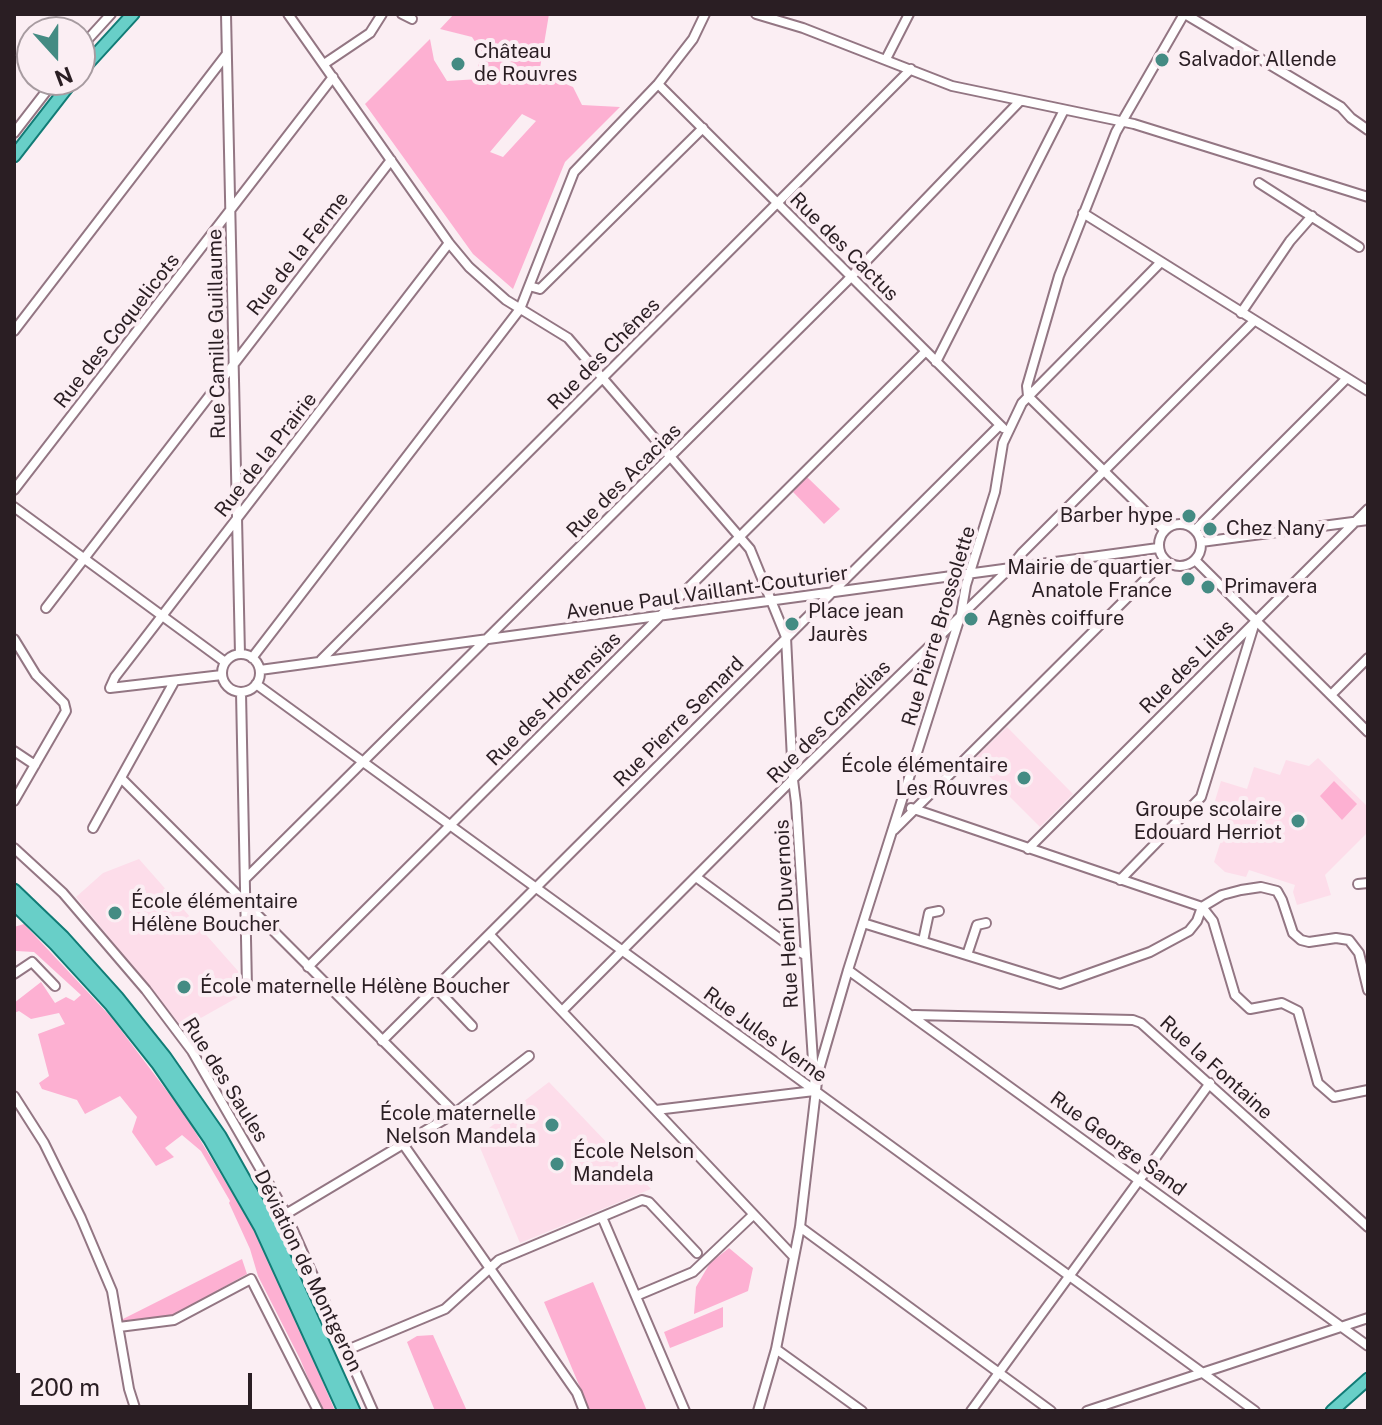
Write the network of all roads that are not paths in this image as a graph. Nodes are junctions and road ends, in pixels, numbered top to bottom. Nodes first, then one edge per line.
1 (111, 14) edge
2 (133, 14) edge
3 (226, 14) edge
4 (288, 14) edge
5 (382, 14) edge
6 (402, 14) edge
7 (705, 14) edge
8 (756, 14) edge
9 (909, 14) edge
10 (1184, 14) edge
11 (412, 19) dead end
12 (96, 30) edge
13 (96, 54) edge
14 (227, 54) junction
15 (886, 59) junction
16 (324, 64) junction
17 (911, 69) junction
18 (333, 77) junction
19 (658, 84) junction
20 (43, 96) edge
21 (61, 96) edge
22 (1020, 101) junction
23 (1064, 110) junction
24 (1121, 120) junction
25 (703, 128) junction
26 (1368, 130) edge
27 (14, 133) edge
28 (14, 156) edge
29 (391, 160) junction
30 (1259, 183) dead end
31 (1368, 197) edge
32 (777, 203) junction
33 (230, 209) junction
34 (1083, 213) junction
35 (1312, 216) junction
36 (449, 243) junction
37 (1359, 247) dead end
38 (1161, 262) junction
39 (851, 277) junction
40 (529, 286) junction
41 (520, 309) junction
42 (1241, 313) junction
43 (1254, 321) junction
44 (14, 331) edge
45 (925, 352) junction
46 (936, 362) junction
47 (234, 364) junction
48 (603, 377) junction
49 (1347, 378) junction
50 (1368, 391) edge
51 (1028, 396) junction
52 (1003, 428) junction
53 (672, 456) junction
54 (1104, 471) junction
55 (14, 490) edge
56 (14, 507) edge
57 (1368, 509) edge
58 (237, 519) junction
59 (1368, 520) edge
60 (1354, 521) junction
61 (1164, 530) junction
62 (1195, 530) junction
63 (740, 535) junction
64 (1201, 542) junction
65 (1158, 548) junction
66 (84, 558) junction
67 (1165, 560) junction
68 (1195, 560) junction
69 (1010, 568) junction
70 (971, 574) junction
71 (832, 592) junction
72 (773, 600) junction
73 (46, 608) dead end
74 (661, 614) junction
75 (961, 614) junction
76 (163, 615) junction
77 (1255, 620) junction
78 (1241, 636) junction
79 (786, 637) junction
80 (953, 638) junction
81 (14, 639) edge
82 (488, 639) junction
83 (1249, 645) junction
84 (927, 648) junction
85 (240, 654) junction
86 (252, 658) junction
87 (1368, 658) edge
88 (320, 661) junction
89 (225, 662) junction
90 (260, 670) junction
91 (222, 675) junction
92 (174, 682) junction
93 (256, 684) junction
94 (241, 692) junction
95 (1331, 695) junction
96 (1368, 732) edge
97 (14, 751) edge
98 (364, 763) junction
99 (35, 765) junction
100 (121, 778) junction
101 (793, 780) junction
102 (14, 801) edge
103 (901, 805) junction
104 (915, 809) junction
105 (450, 825) junction
106 (93, 828) dead end
107 (893, 831) junction
108 (14, 848) edge
109 (1028, 849) junction
110 (696, 877) junction
111 (245, 879) junction
112 (1120, 880) junction
113 (536, 888) junction
114 (14, 890) edge
115 (245, 903) junction
116 (14, 904) edge
117 (1202, 907) junction
118 (939, 911) dead end
119 (863, 923) junction
120 (986, 923) dead end
121 (490, 935) junction
122 (923, 941) junction
123 (623, 951) junction
124 (805, 955) junction
125 (967, 955) junction
126 (308, 967) junction
127 (848, 970) junction
128 (14, 974) edge
129 (55, 986) dead end
130 (247, 987) dead end
131 (436, 988) junction
132 (1368, 990) edge
133 (562, 1011) junction
134 (913, 1015) junction
135 (472, 1026) dead end
136 (382, 1041) junction
137 (811, 1042) junction
138 (827, 1044) junction
139 (529, 1056) dead end
140 (1210, 1083) junction
141 (1368, 1090) edge
142 (815, 1091) junction
143 (14, 1096) edge
144 (656, 1110) junction
145 (455, 1113) junction
146 (403, 1144) junction
147 (1139, 1180) junction
148 (286, 1214) junction
149 (753, 1215) junction
150 (602, 1217) junction
151 (800, 1227) junction
152 (1368, 1227) edge
153 (697, 1253) dead end
154 (794, 1257) junction
155 (489, 1267) junction
156 (1069, 1275) junction
157 (636, 1296) junction
158 (1368, 1318) edge
159 (119, 1327) junction
160 (1342, 1327) junction
161 (1368, 1346) edge
162 (776, 1349) junction
163 (347, 1350) junction
164 (999, 1373) junction
165 (1202, 1373) junction
166 (1368, 1379) edge
167 (136, 1411) edge
168 (318, 1411) edge
169 (344, 1411) edge
170 (354, 1411) edge
171 (373, 1411) edge
172 (584, 1411) edge
173 (685, 1411) edge
174 (758, 1411) edge
175 (862, 1411) edge
176 (971, 1411) edge
177 (1051, 1411) edge
178 (1087, 1411) edge
179 (1255, 1411) edge
180 (1332, 1411) edge

1 - 12 street
2 - 13 main road
3 - 14 street, Rue Camille Guillaume
4 - 16 street, Rue Henri Duvernois
5 - 16 street
6 - 11 street
7 - 19 street
8 - 15 street
9 - 15 street
10 - 24 street, Rue Pierre Brossolette
10 - 26 street
14 - 33 street, Rue Camille Guillaume
14 - 44 street
15 - 17 street
16 - 18 street, Rue Henri Duvernois
17 - 22 street
17 - 32 street, Rue des Chênes
18 - 29 street, Rue Henri Duvernois
18 - 33 street, Rue des Coquelicots
19 - 25 street, Rue des Cactus
19 - 40 street
20 - 27 street
21 - 28 main road
22 - 23 street
22 - 39 street, Rue des Acacias
23 - 24 street
23 - 46 street
24 - 31 street
24 - 34 street, Rue Pierre Brossolette
25 - 32 street, Rue des Cactus
25 - 40 street
29 - 36 street, Rue Henri Duvernois
29 - 47 street, Rue de la Ferme
30 - 35 street
32 - 39 street, Rue des Cactus
32 - 48 street, Rue des Chênes
33 - 47 street, Rue Camille Guillaume
33 - 55 street, Rue des Coquelicots
34 - 38 street
34 - 51 street, Rue Pierre Brossolette
35 - 37 street
35 - 42 street
36 - 41 street, Rue Henri Duvernois
36 - 58 street, Rue de la Prairie
38 - 42 street
38 - 51 street
39 - 45 street, Rue des Cactus
39 - 53 street, Rue des Acacias
40 - 41 street
41 - 48 street, Rue Henri Duvernois
41 - 86 street
42 - 43 street
43 - 49 street
43 - 54 street, Rue des Camélias
45 - 46 street, Rue des Cactus
45 - 63 street, Rue des Hortensias
46 - 52 street, Rue des Cactus
47 - 58 street, Rue Camille Guillaume
47 - 66 street, Rue de la Ferme
48 - 53 street, Rue Henri Duvernois
48 - 88 street, Rue des Chênes
49 - 50 street
49 - 62 street
51 - 52 street, Rue Pierre Brossolette
51 - 54 street
52 - 70 street, Rue Pierre Brossolette
52 - 71 street, Rue Pierre Semard
53 - 63 street, Rue Henri Duvernois
53 - 82 street, Rue des Acacias
54 - 61 street
54 - 69 street, Rue des Camélias
56 - 66 street
57 - 60 street, Rue des Lilas
58 - 76 street, Rue de la Prairie
58 - 85 street, Rue Camille Guillaume
59 - 60 street
60 - 64 street
60 - 77 street, Rue des Lilas
61 - 62 street
61 - 65 street
62 - 64 street
63 - 72 street, Rue Henri Duvernois
63 - 74 street, Rue des Hortensias
64 - 68 street
65 - 67 street
65 - 69 street, Avenue Paul Vaillant-Couturier
66 - 73 street, Rue de la Ferme
66 - 76 street
67 - 68 street
67 - 104 street
68 - 77 street
69 - 70 street, Avenue Paul Vaillant-Couturier
69 - 75 street, Rue des Camélias
70 - 71 street, Avenue Paul Vaillant-Couturier
70 - 75 street, Rue Pierre Brossolette
71 - 72 street, Avenue Paul Vaillant-Couturier
71 - 79 street, Rue Pierre Semard
72 - 74 street, Avenue Paul Vaillant-Couturier
72 - 79 street, Rue Henri Duvernois
74 - 82 street, Avenue Paul Vaillant-Couturier
74 - 105 street, Rue des Hortensias
75 - 80 street, Rue Pierre Brossolette
75 - 84 street, Rue des Camélias
76 - 89 street
76 - 92 street, Rue de la Prairie
77 - 78 street, Rue des Lilas
77 - 83 street
77 - 95 street
78 - 83 street
78 - 109 street, Rue des Lilas
79 - 101 street, Rue Henri Duvernois
79 - 113 street, Rue Pierre Semard
80 - 84 street
80 - 103 street, Rue Pierre Brossolette
81 - 99 street
82 - 88 street, Avenue Paul Vaillant-Couturier
82 - 98 street, Rue des Acacias
83 - 112 street
84 - 101 street, Rue des Camélias
85 - 86 street
85 - 89 street
86 - 90 street
87 - 95 street
88 - 90 street, Avenue Paul Vaillant-Couturier
89 - 91 street
90 - 93 street
91 - 92 street
91 - 94 street
92 - 100 street
93 - 94 street
93 - 98 street, Rue Jules Verne
94 - 111 street
95 - 96 street
97 - 99 street
98 - 105 street, Rue Jules Verne
98 - 111 street, Rue des Acacias
99 - 102 street
100 - 106 street
100 - 115 street
101 - 110 street, Rue des Camélias
101 - 124 street, Rue Henri Duvernois
103 - 104 street
103 - 107 street, Rue Pierre Brossolette
104 - 107 street
104 - 109 street
105 - 113 street, Rue Jules Verne
105 - 126 street, Rue des Hortensias
107 - 119 street, Rue Pierre Brossolette
108 - 148 street, Rue des Saules
109 - 112 street
110 - 123 street, Rue des Camélias
110 - 124 street
111 - 115 street
112 - 117 street
113 - 121 street, Rue Pierre Semard
113 - 123 street, Rue Jules Verne
114 - 170 main road, Déviation de Montgeron
115 - 126 street
115 - 130 street
116 - 169 main road, Déviation de Montgeron
117 - 125 street
117 - 132 street
117 - 141 street
118 - 122 street
119 - 122 street
119 - 127 street, Rue Pierre Brossolette
120 - 125 street
121 - 131 street, Rue Pierre Semard
121 - 133 street
122 - 125 street
123 - 133 street, Rue des Camélias
123 - 142 street, Rue Jules Verne
124 - 137 street, Rue Henri Duvernois
126 - 136 street
127 - 134 street, Rue George Sand
127 - 138 street, Rue Pierre Brossolette
128 - 129 street
131 - 135 street
131 - 136 street, Rue Pierre Semard
133 - 144 street
134 - 140 street, Rue la Fontaine
134 - 147 street, Rue George Sand
136 - 145 street
137 - 138 street
137 - 142 street, Rue Henri Duvernois
138 - 142 street, Rue Pierre Brossolette
139 - 145 street
140 - 147 street
140 - 152 street, Rue la Fontaine
142 - 144 street
142 - 151 street, Rue Pierre Brossolette
142 - 156 street, Rue Jules Verne
143 - 159 street
144 - 149 street
145 - 146 street
146 - 148 street
146 - 155 street
147 - 156 street
147 - 160 street, Rue George Sand
148 - 163 street, Rue des Saules
149 - 154 street
149 - 157 street
150 - 153 street
150 - 155 street
150 - 157 street
151 - 154 street, Rue Pierre Brossolette
151 - 164 street
154 - 162 street, Rue Pierre Brossolette
155 - 163 street
155 - 172 street
156 - 164 street
156 - 165 street, Rue Jules Verne
157 - 173 street
158 - 160 street
159 - 167 street
159 - 168 street
160 - 161 street, Rue George Sand
160 - 165 street
162 - 174 street, Rue Pierre Brossolette
162 - 175 street
163 - 171 street, Rue des Saules
164 - 176 street
164 - 177 street
165 - 178 street
165 - 179 street, Rue Jules Verne
166 - 180 main road

